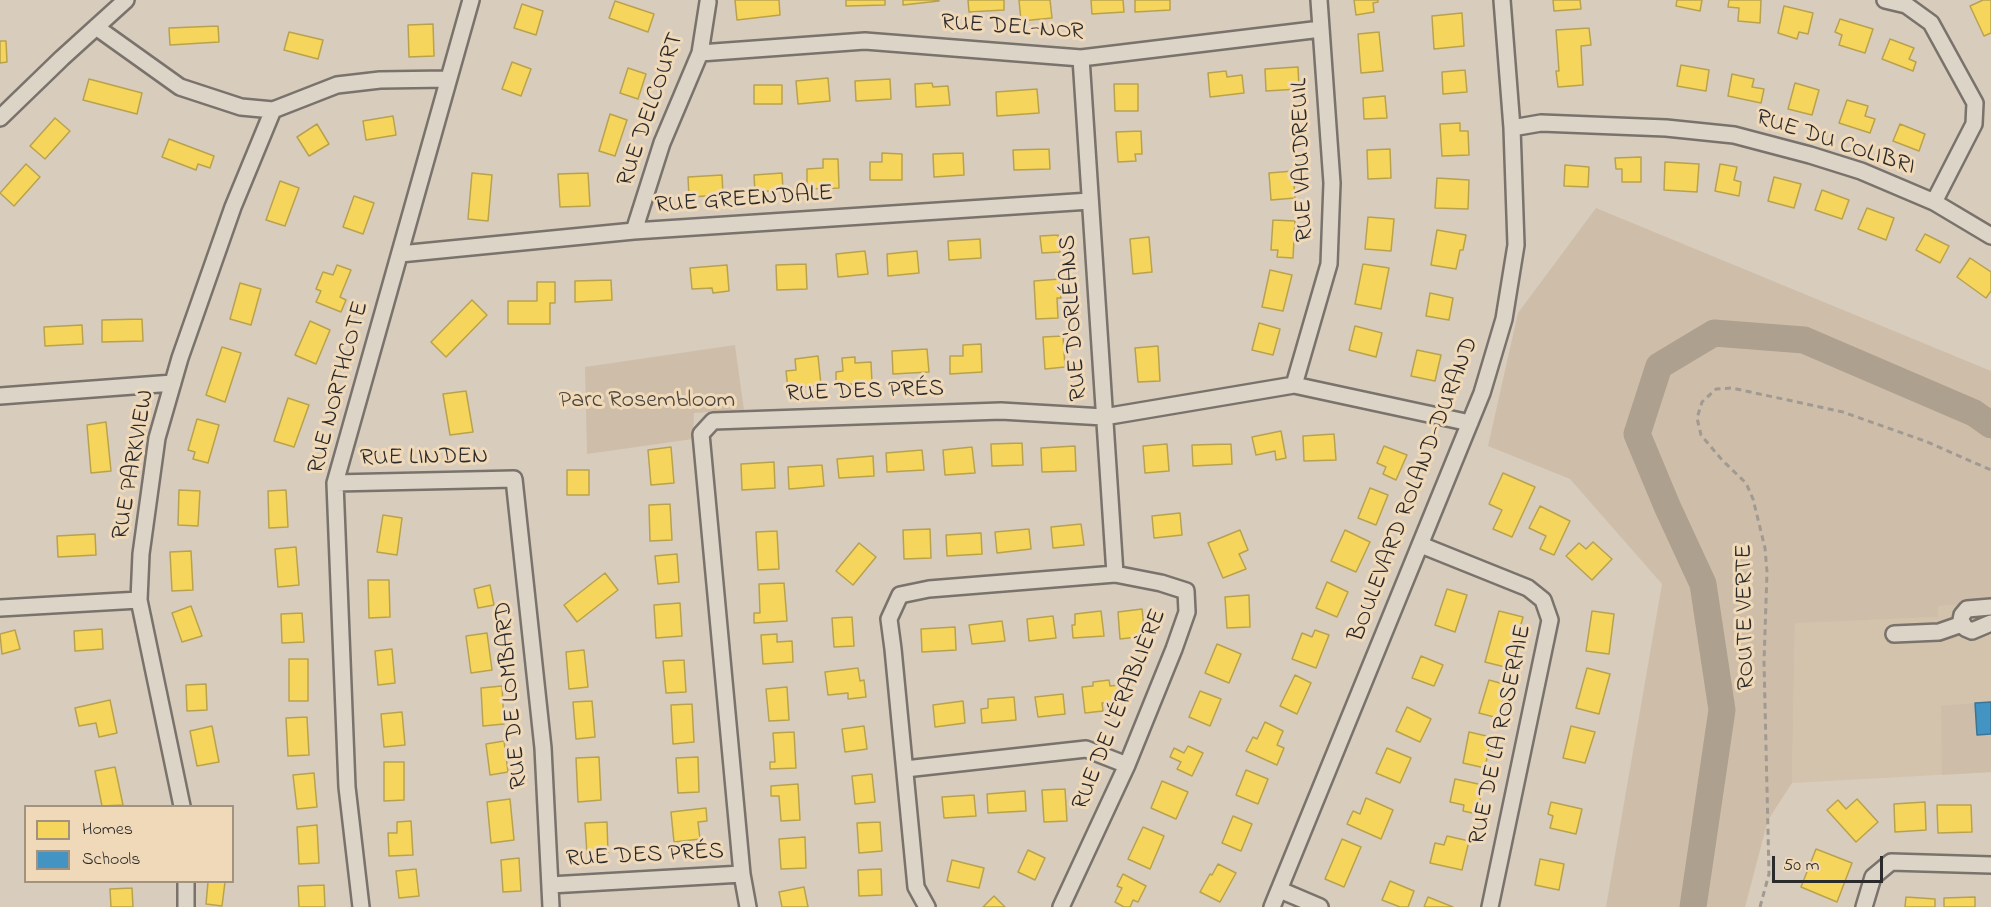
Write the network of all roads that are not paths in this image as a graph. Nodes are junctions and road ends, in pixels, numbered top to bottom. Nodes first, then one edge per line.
1 (126, 0) edge
2 (471, 0) edge
3 (1318, 0) edge
4 (1502, 0) edge
5 (1885, 0) edge
6 (708, 2) dead end
7 (96, 27) junction
8 (1321, 29) junction
9 (700, 53) junction
10 (1081, 58) junction
11 (447, 80) junction
12 (273, 110) junction
13 (0, 118) edge
14 (1512, 128) junction
15 (1090, 201) junction
16 (1934, 202) junction
17 (634, 231) junction
18 (1991, 236) edge
19 (400, 254) junction
20 (173, 383) junction
21 (1294, 385) junction
22 (0, 396) edge
23 (1104, 417) junction
24 (1470, 423) junction
25 (514, 479) joint
26 (335, 483) junction
27 (1421, 544) junction
28 (1115, 574) junction
29 (139, 600) junction
30 (1991, 607) edge
31 (0, 608) edge
32 (1991, 623) edge
33 (1962, 624) junction
34 (1894, 634) dead end
35 (1127, 765) junction
36 (905, 769) junction
37 (182, 805) edge
38 (1991, 865) edge
39 (742, 874) junction
40 (186, 883) edge
41 (550, 885) junction
42 (1280, 890) junction
43 (186, 907) edge
44 (361, 907) edge
45 (552, 907) edge
46 (748, 907) edge
47 (927, 907) edge
48 (1061, 907) edge
49 (1272, 907) edge
50 (1320, 907) edge
51 (1490, 907) edge
52 (1864, 907) edge

1 - 7 street
2 - 11 street, RUE NORTHCOTE
3 - 8 street, RUE VAUDREUIL
4 - 14 street, BOULEVARD ROLAND-DURAND
5 - 16 street
6 - 9 street, RUE DELCOURT
7 - 12 street
7 - 13 street
8 - 10 street, RUE DEL-NOR
8 - 21 street, RUE VAUDREUIL
9 - 10 street, RUE DEL-NOR
9 - 17 street, RUE DELCOURT
10 - 15 street, RUE D'ORLÉANS
11 - 12 street
11 - 19 street, RUE NORTHCOTE
12 - 20 street, RUE PARKVIEW
14 - 16 street, RUE DU COLIBRI
14 - 24 street, BOULEVARD ROLAND-DURAND
15 - 17 street, RUE GREENDALE
15 - 23 street, RUE D'ORLÉANS
16 - 18 street, RUE DU COLIBRI
17 - 19 street, RUE GREENDALE
19 - 26 street, RUE NORTHCOTE
20 - 22 street
20 - 29 street, RUE PARKVIEW
21 - 23 street, RUE DES PRÉS
21 - 24 street, RUE DES PRÉS
23 - 28 street, RUE D'ORLÉANS
23 - 39 street, RUE DES PRÉS
24 - 27 street, BOULEVARD ROLAND-DURAND
25 - 26 street, RUE LINDEN
25 - 41 street, RUE DE LOMBARD
26 - 44 street, RUE NORTHCOTE
27 - 42 street, BOULEVARD ROLAND-DURAND
27 - 51 street, RUE DE LA ROSERAIE
28 - 35 street, RUE DE L'ÉRABLIÈRE
28 - 36 street, RUE DE L'ÉRABLIÈRE
29 - 31 street
29 - 37 street, RUE PARKVIEW
30 - 33 street
32 - 33 street
33 - 34 street
35 - 36 street
35 - 48 street, RUE DE L'ÉRABLIÈRE
36 - 47 street, RUE DE L'ÉRABLIÈRE
38 - 52 street
39 - 41 street, RUE DES PRÉS
39 - 46 street, RUE DES PRÉS
40 - 43 street
41 - 45 street, RUE DE LOMBARD
42 - 49 street, BOULEVARD ROLAND-DURAND
42 - 50 street

